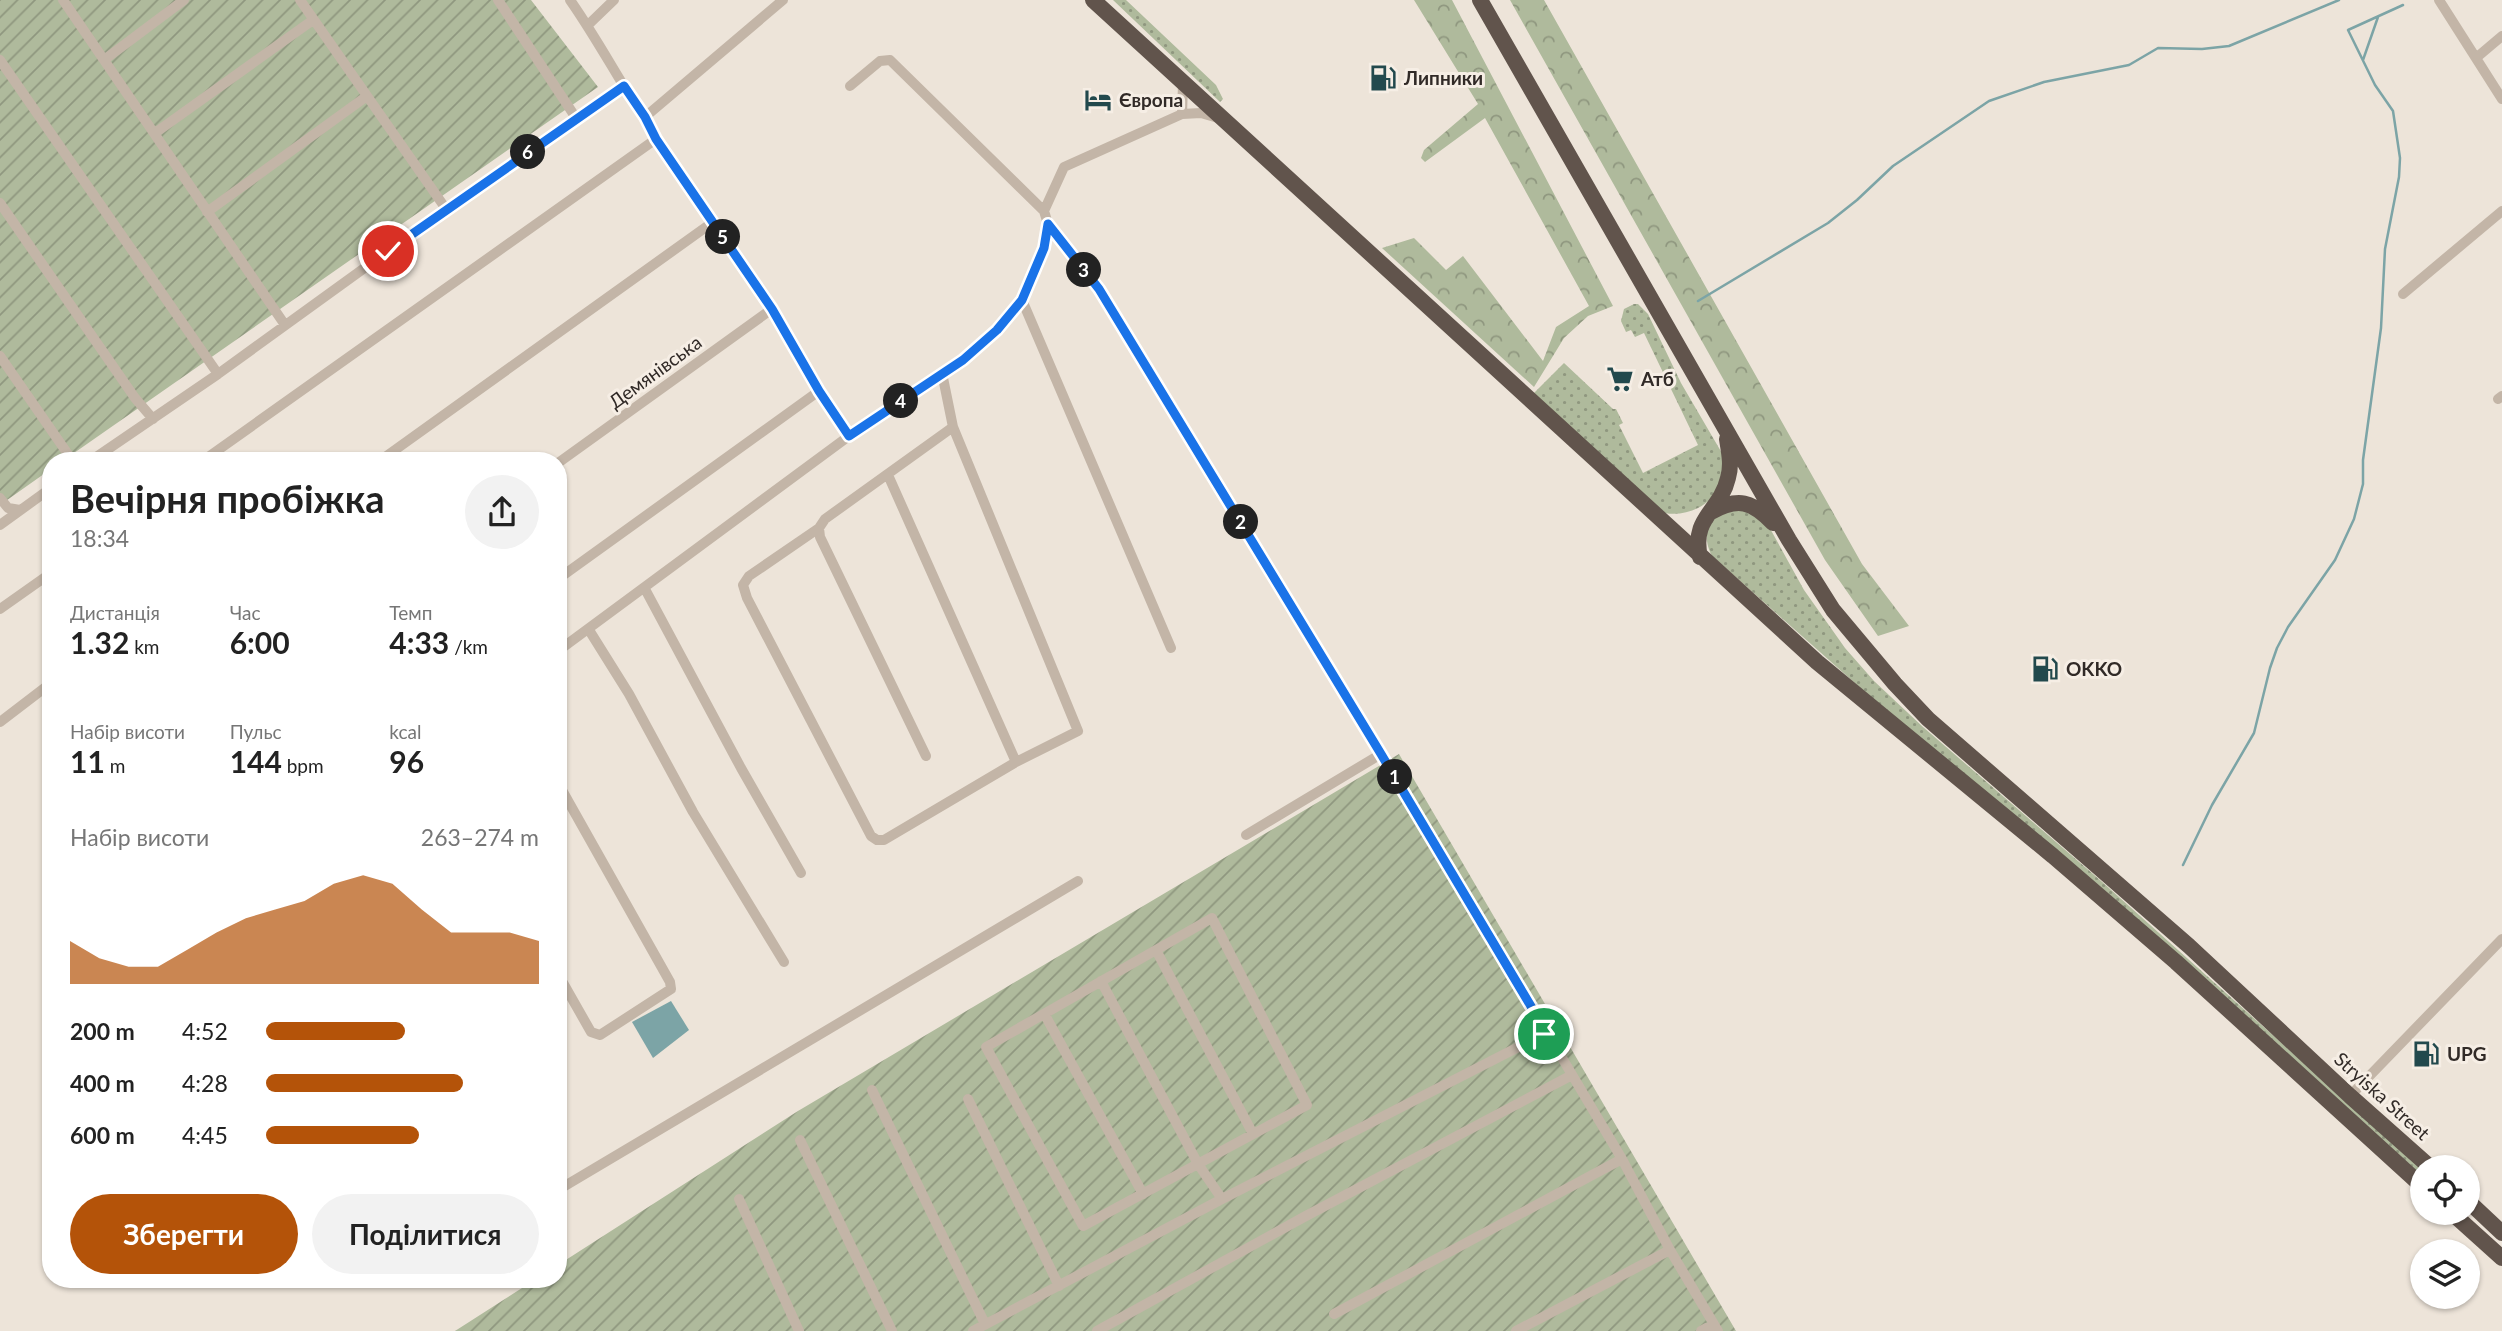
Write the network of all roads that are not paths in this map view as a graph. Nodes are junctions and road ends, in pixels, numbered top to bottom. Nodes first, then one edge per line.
1 (63, 0) edge
2 (184, 0) edge
3 (300, 0) edge
4 (498, 0) edge
5 (570, 0) edge
6 (614, 0) edge
7 (783, 0) edge
8 (1093, 0) edge
9 (1480, 0) edge
10 (2439, 0) edge
11 (313, 20) junction
12 (588, 25) junction
13 (2502, 36) edge
14 (2476, 58) junction
15 (0, 60) edge
16 (104, 60) junction
17 (1182, 84) junction
18 (624, 86) junction
19 (850, 86) dead end
20 (367, 96) junction
21 (2502, 99) edge
22 (1182, 114) junction
23 (645, 117) junction
24 (576, 118) junction
25 (1220, 118) junction
26 (155, 133) junction
27 (656, 139) junction
28 (0, 203) edge
29 (446, 209) junction
30 (1044, 211) junction
31 (2502, 211) edge
32 (207, 212) junction
33 (713, 222) junction
34 (1048, 224) junction
35 (2403, 294) dead end
36 (1022, 300) junction
37 (772, 309) junction
38 (285, 325) junction
39 (0, 356) edge
40 (942, 373) junction
41 (218, 374) junction
42 (819, 391) junction
43 (153, 419) junction
44 (953, 427) junction
45 (1726, 429) junction
46 (849, 436) junction
47 (66, 452) edge
48 (104, 452) edge
49 (215, 452) edge
50 (392, 452) edge
51 (567, 457) edge
52 (888, 475) junction
53 (42, 494) edge
54 (0, 498) edge
55 (20, 510) junction
56 (1709, 513) junction
57 (0, 525) edge
58 (819, 528) junction
59 (1789, 540) junction
60 (1700, 557) junction
61 (567, 573) edge
62 (42, 579) edge
63 (645, 589) junction
64 (0, 609) edge
65 (589, 630) junction
66 (567, 645) edge
67 (1171, 648) dead end
68 (42, 690) edge
69 (0, 722) edge
70 (1381, 754) junction
71 (926, 756) dead end
72 (1016, 762) junction
73 (567, 799) edge
74 (1246, 835) dead end
75 (801, 873) dead end
76 (1079, 881) dead end
77 (2502, 939) edge
78 (1156, 950) junction
79 (784, 962) dead end
80 (1101, 981) junction
81 (567, 990) edge
82 (1045, 1014) junction
83 (1544, 1034) junction
84 (1572, 1075) junction
85 (872, 1090) dead end
86 (2350, 1096) junction
87 (968, 1098) dead end
88 (1253, 1134) junction
89 (800, 1140) dead end
90 (2416, 1155) edge
91 (1622, 1159) junction
92 (1198, 1164) junction
93 (2410, 1175) edge
94 (567, 1185) edge
95 (1143, 1194) junction
96 (739, 1199) dead end
97 (1222, 1199) junction
98 (2480, 1212) edge
99 (2465, 1225) edge
100 (2502, 1233) edge
101 (1670, 1250) junction
102 (2502, 1258) edge
103 (1059, 1286) junction
104 (1334, 1314) dead end
105 (985, 1324) junction
106 (1716, 1327) edge
107 (799, 1331) edge
108 (892, 1331) edge
109 (973, 1331) edge
110 (1097, 1331) edge
111 (1516, 1331) edge
112 (1701, 1331) edge

1 - 16 street
2 - 16 street
3 - 11 street
4 - 24 street
5 - 12 street
6 - 12 street
7 - 23 street
8 - 17 highway, Stryiska Street
9 - 45 highway
10 - 14 street
11 - 20 street
11 - 26 street
12 - 18 street
13 - 14 street
14 - 21 street
15 - 41 street
16 - 26 street
17 - 22 street
17 - 25 highway, Stryiska Street
18 - 23 street
18 - 24 street
19 - 30 street
20 - 29 street
20 - 32 street
22 - 25 street
22 - 30 street
23 - 27 street
24 - 29 street
25 - 60 highway, Stryiska Street
26 - 32 street
27 - 33 street
27 - 49 street
28 - 43 street
29 - 38 street
30 - 34 street
31 - 35 street
32 - 38 street
33 - 37 street
33 - 50 street
34 - 36 street
34 - 70 street
36 - 40 street
36 - 67 street
37 - 42 street
37 - 51 street, Демянівська
38 - 41 street
39 - 47 street
40 - 44 street
40 - 46 street
41 - 43 street
42 - 46 street
42 - 61 street
43 - 48 street
44 - 52 street
44 - 72 street
45 - 56 highway
45 - 59 highway
46 - 63 street
52 - 58 street
52 - 72 street
53 - 55 street
54 - 55 street
55 - 57 street
56 - 59 highway
56 - 60 highway
58 - 71 street
58 - 72 street
59 - 86 highway, Stryiska Street
60 - 93 highway, Stryiska Street
62 - 64 street
63 - 65 street
63 - 75 street
65 - 66 street
65 - 79 street
68 - 69 street
70 - 74 street
70 - 83 street
73 - 81 street
76 - 94 street
77 - 86 street
78 - 80 street
78 - 88 street
78 - 88 street
80 - 82 street
80 - 92 street
82 - 95 street
82 - 95 street
83 - 84 street
83 - 97 street
84 - 91 street
84 - 110 street
85 - 105 street
86 - 90 highway, Stryiska Street
87 - 103 street
88 - 92 street
89 - 108 street
91 - 101 street
91 - 104 street
92 - 95 street
92 - 97 street
96 - 107 street
97 - 103 street
98 - 100 highway
99 - 102 highway
101 - 106 street
101 - 111 street
103 - 105 street
105 - 109 street
106 - 112 street

